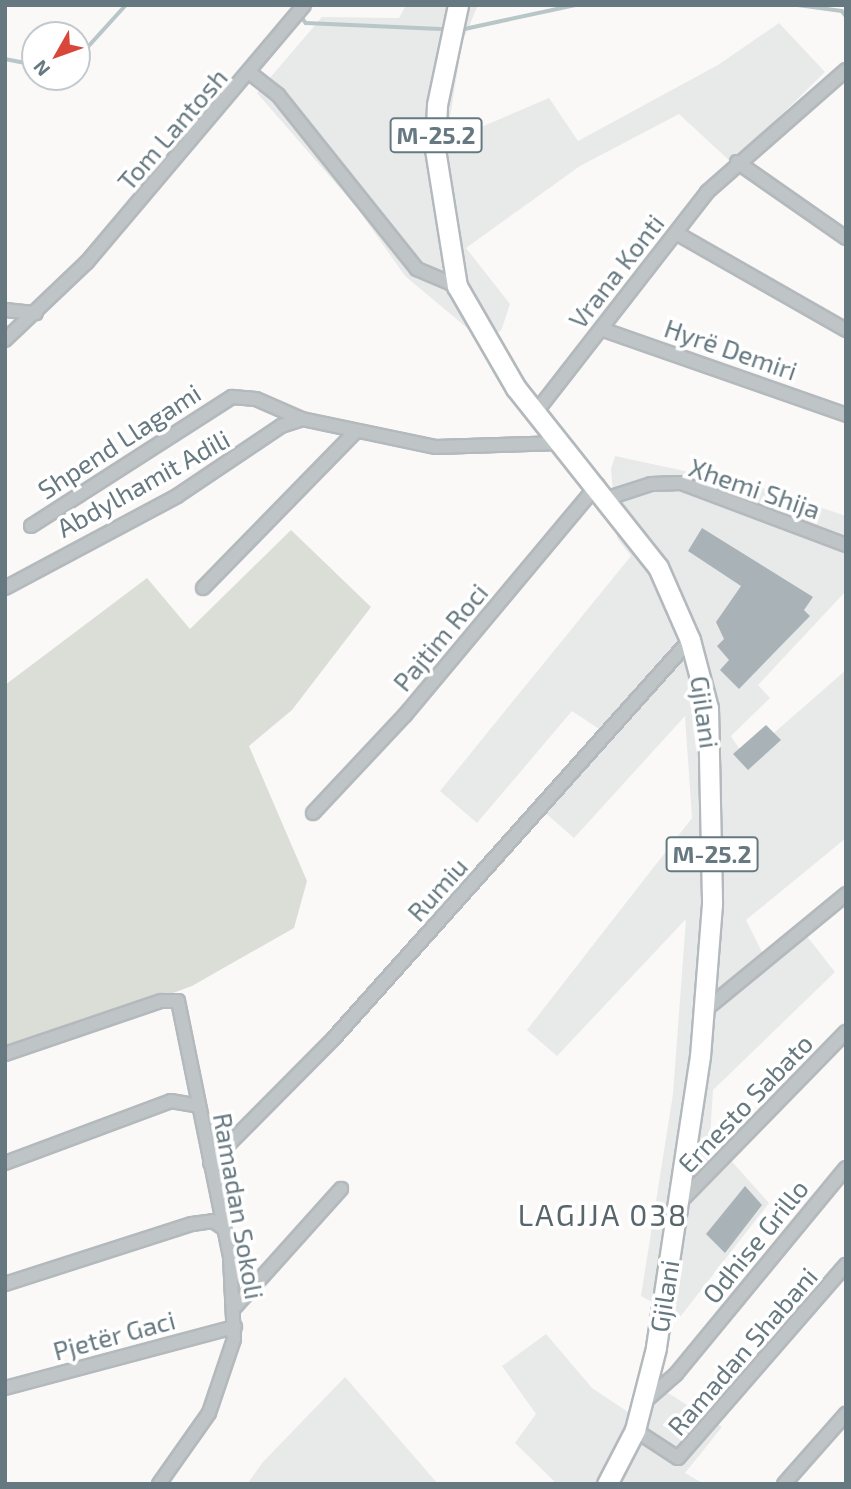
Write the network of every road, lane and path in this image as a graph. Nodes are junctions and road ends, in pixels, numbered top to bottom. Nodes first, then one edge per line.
1 (304, 5) edge
2 (458, 5) edge
3 (846, 70) edge
4 (250, 73) junction
5 (737, 162) junction
6 (676, 233) junction
7 (846, 238) edge
8 (457, 286) junction
9 (5, 310) edge
10 (36, 313) junction
11 (601, 329) junction
12 (846, 330) edge
13 (5, 340) edge
14 (536, 412) junction
15 (846, 415) edge
16 (302, 419) junction
17 (356, 431) junction
18 (561, 443) junction
19 (602, 492) junction
20 (31, 526) dead end
21 (846, 545) edge
22 (5, 588) edge
23 (203, 588) dead end
24 (691, 640) junction
25 (313, 813) dead end
26 (846, 894) edge
27 (705, 1010) junction
28 (846, 1032) edge
29 (5, 1054) edge
30 (198, 1106) junction
31 (5, 1163) edge
32 (210, 1163) junction
33 (846, 1168) edge
34 (341, 1189) dead end
35 (677, 1205) junction
36 (222, 1227) junction
37 (846, 1265) edge
38 (5, 1284) edge
39 (235, 1307) junction
40 (234, 1327) junction
41 (5, 1388) edge
42 (643, 1403) junction
43 (846, 1414) edge
44 (635, 1430) junction
45 (159, 1484) edge
46 (607, 1484) edge
47 (784, 1484) edge

1 - 4 street
2 - 8 main road, Gjilani / M-25.2
3 - 5 street, Vrana Konti
4 - 8 street, Tom Lantosh
4 - 10 street, Tom Lantosh
5 - 6 street, Vrana Konti
5 - 7 street
6 - 11 street, Vrana Konti
6 - 12 street
8 - 14 main road, Gjilani / M-25.2
9 - 10 street
10 - 13 street, Tom Lantosh
11 - 14 street, Vrana Konti
11 - 15 street, Hyrë Demiri
14 - 18 main road, Gjilani / M-25.2
16 - 17 street, Shpend Llagami
16 - 20 street, Shpend Llagami
16 - 22 street, Abdylhamit Adili
17 - 18 street, Shpend Llagami
17 - 23 street
18 - 19 main road, Gjilani / M-25.2
19 - 21 street, Xhemi Shija
19 - 24 main road, Gjilani / M-25.2
19 - 25 street, Pajtim Roci
24 - 27 main road, Gjilani / M-25.2
24 - 32 street, Rumiu
26 - 27 street
27 - 35 main road, Gjilani / M-25.2
28 - 35 street, Ernesto Sabato
29 - 30 street, Ramadan Sokoli
30 - 31 street
30 - 32 street, Ramadan Sokoli
32 - 36 street, Ramadan Sokoli
33 - 42 street, Odhise Grillo
34 - 39 street
35 - 42 main road, Gjilani / M-25.2
36 - 38 street
36 - 39 street, Ramadan Sokoli
37 - 44 street, Ramadan Shabani
39 - 40 street, Ramadan Sokoli
40 - 41 street, Pjetër Gaci
40 - 45 street, Ramadan Sokoli
42 - 44 main road, Gjilani / M-25.2
43 - 47 street
44 - 46 main road, Gjilani / M-25.2

